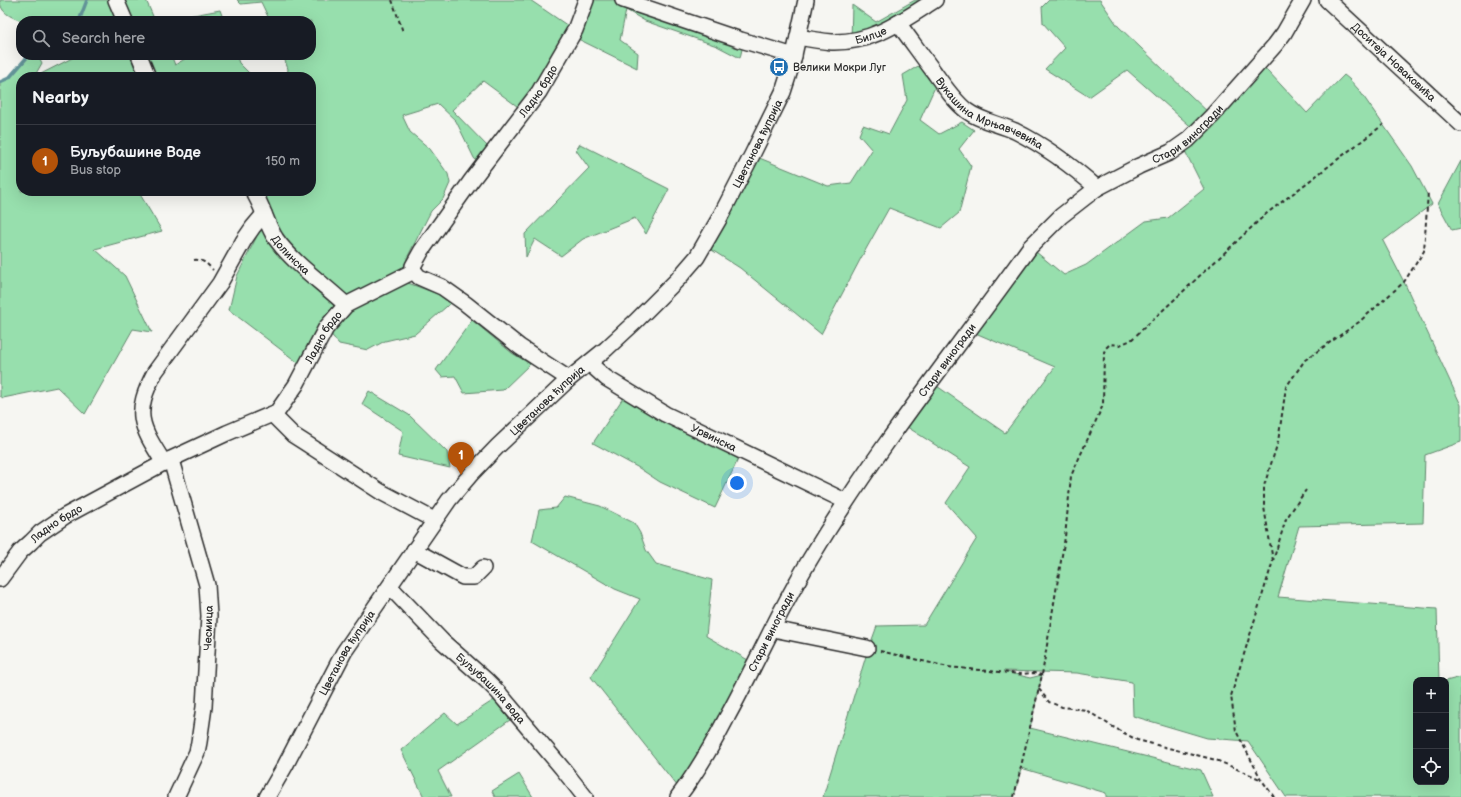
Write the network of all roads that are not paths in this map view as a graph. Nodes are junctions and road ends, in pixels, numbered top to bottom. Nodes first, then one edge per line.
1 (116, 0) edge
2 (586, 0) edge
3 (623, 0) edge
4 (806, 0) edge
5 (935, 0) edge
6 (1303, 0) edge
7 (1327, 0) edge
8 (123, 16) edge
9 (898, 23) junction
10 (798, 38) junction
11 (794, 56) junction
12 (141, 60) edge
13 (146, 72) edge
14 (1461, 124) edge
15 (1097, 188) junction
16 (255, 196) edge
17 (264, 214) junction
18 (414, 271) junction
19 (346, 305) junction
20 (589, 363) junction
21 (569, 380) junction
22 (273, 415) junction
23 (166, 462) junction
24 (845, 501) junction
25 (434, 520) junction
26 (414, 550) junction
27 (483, 568) dead end
28 (0, 579) edge
29 (390, 587) junction
30 (773, 629) junction
31 (867, 648) road end
32 (176, 797) edge
33 (266, 797) edge
34 (585, 797) edge
35 (678, 797) edge

1 - 8 street
2 - 18 street, Ладно брдо
3 - 11 street
4 - 10 street, Цветанова ћуприја
5 - 9 street, Билце
6 - 15 street, Стари виногради
7 - 14 street, Доситеја Новаковића
9 - 10 street, Билце
9 - 15 street, Вукашина Мрњавчевића
10 - 11 street, Цветанова ћуприја
11 - 20 street, Цветанова ћуприја
12 - 13 street
15 - 24 street, Стари виногради
16 - 17 street, Долинска
17 - 19 street, Долинска
17 - 23 street, Чесмица
18 - 19 street, Ладно брдо
18 - 21 street
19 - 22 street, Ладно брдо
20 - 21 street, Цветанова ћуприја
20 - 24 street, Урвинска
21 - 25 street, Цветанова ћуприја
22 - 23 street, Ладно брдо
22 - 25 street
23 - 28 street, Ладно брдо
23 - 32 street, Чесмица
24 - 30 street, Стари виногради
25 - 26 street, Цветанова ћуприја
26 - 27 street
26 - 29 street, Цветанова ћуприја
29 - 33 street, Цветанова ћуприја
29 - 34 street, Буљубашина вода
30 - 31 street
30 - 35 street, Стари виногради

